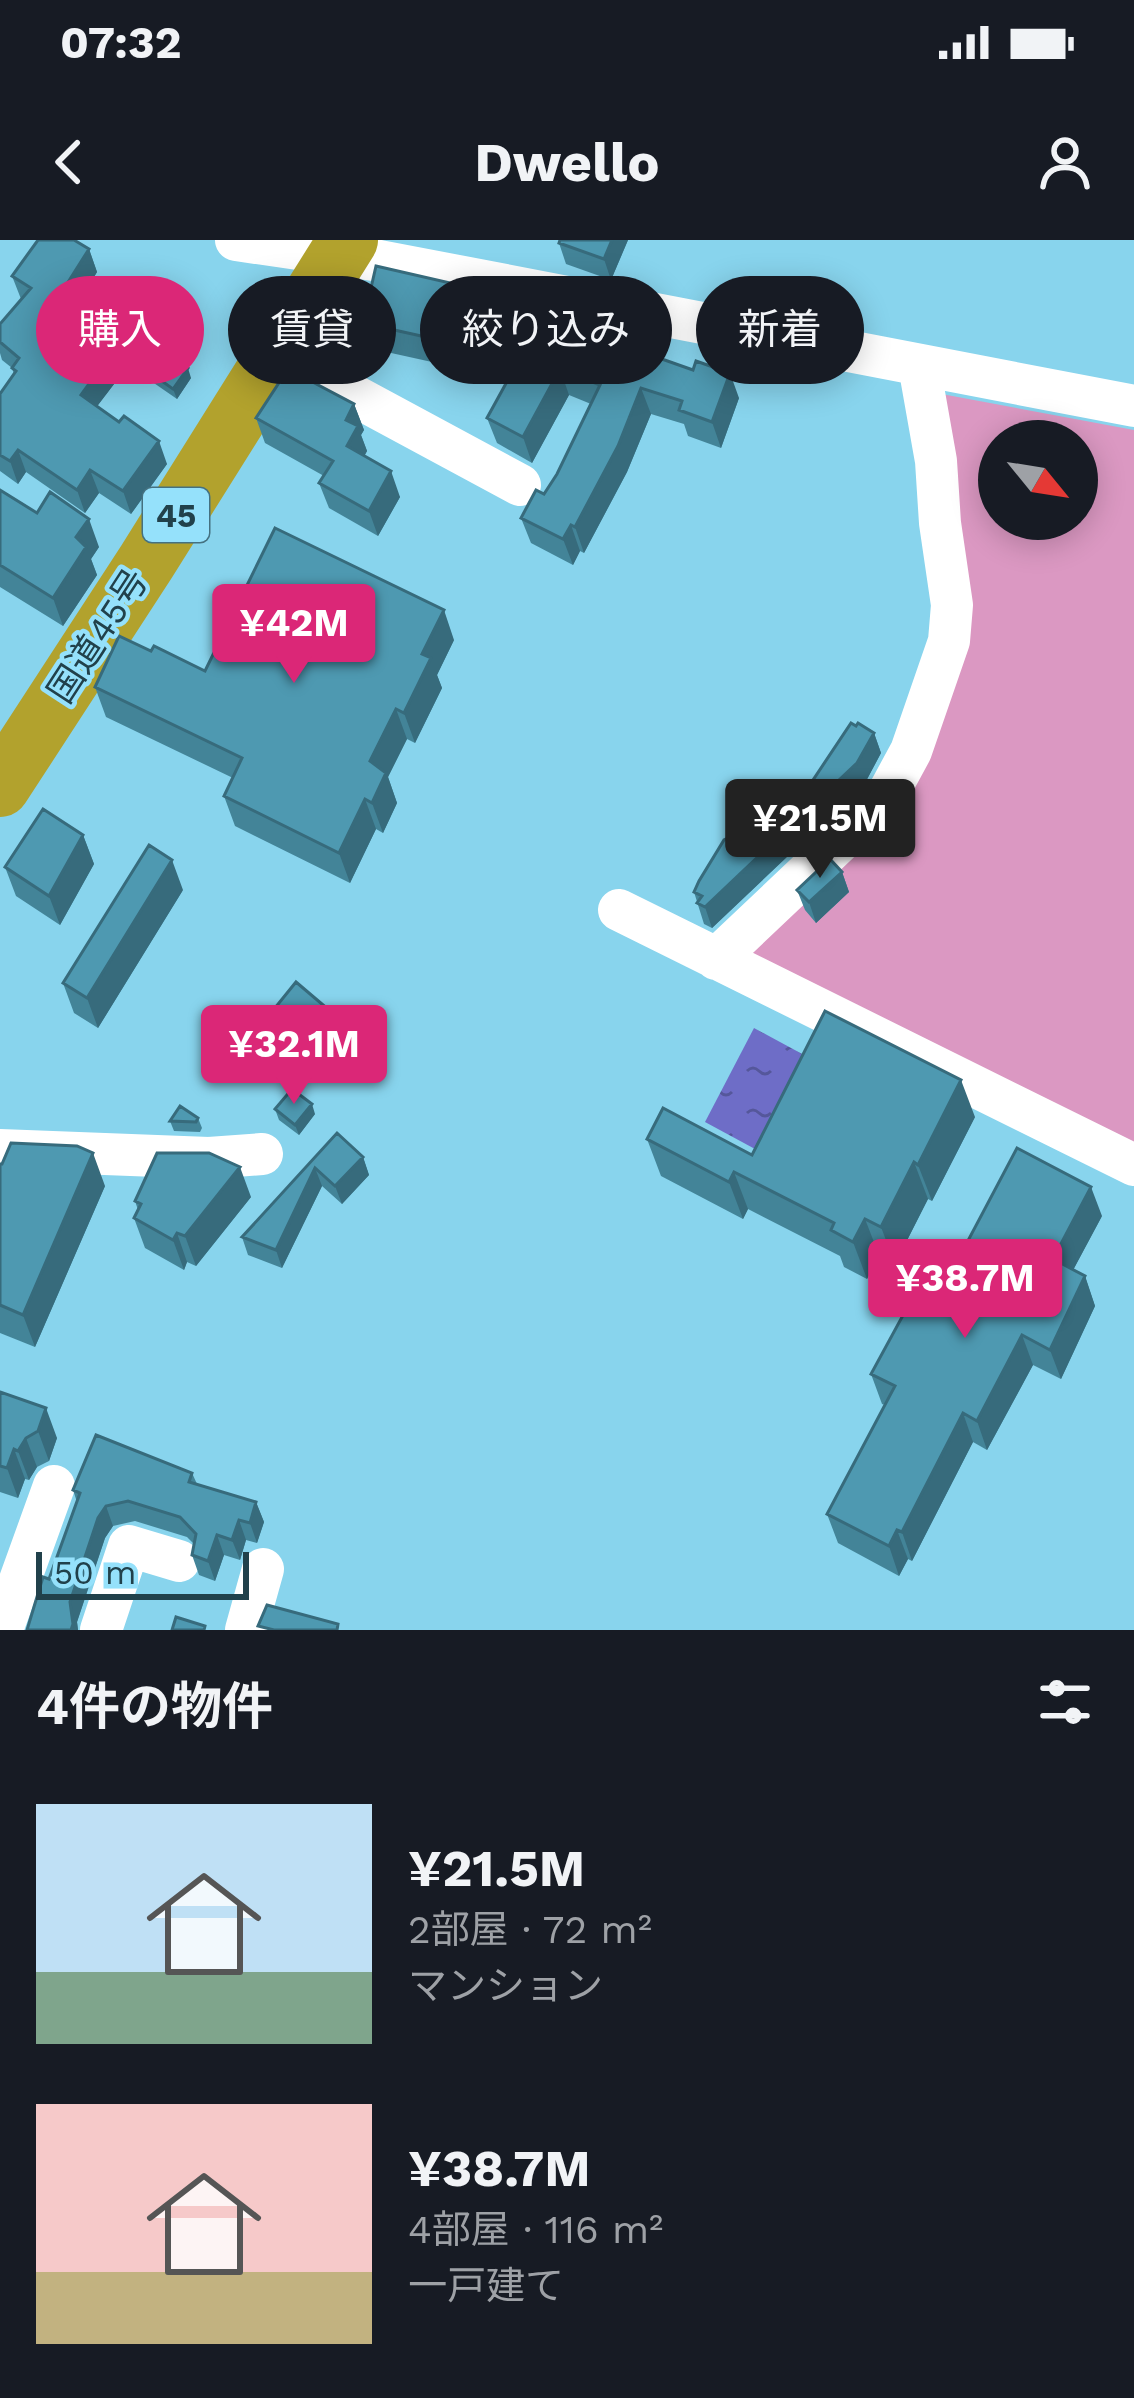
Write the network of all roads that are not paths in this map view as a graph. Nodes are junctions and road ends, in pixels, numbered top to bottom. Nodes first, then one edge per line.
1 (236, 240) edge
2 (343, 248) edge
3 (326, 276) edge
4 (919, 365) junction
5 (257, 384) edge
6 (333, 384) edge
7 (1134, 406) edge
8 (520, 485) dead end
9 (5, 770) edge
10 (619, 910) dead end
11 (716, 958) junction
12 (0, 1150) edge
13 (262, 1154) dead end
14 (1134, 1165) edge
15 (54, 1486) dead end
16 (179, 1561) dead end
17 (263, 1568) dead end
18 (2, 1630) edge
19 (101, 1630) edge
20 (246, 1630) edge

1 - 2 street
2 - 3 highway, 国道45号 / 45
2 - 4 street
4 - 7 street
4 - 11 street
5 - 9 highway, 国道45号 / 45
6 - 8 street
10 - 11 street
11 - 14 street
12 - 13 street
15 - 18 street
16 - 19 street
17 - 20 street

